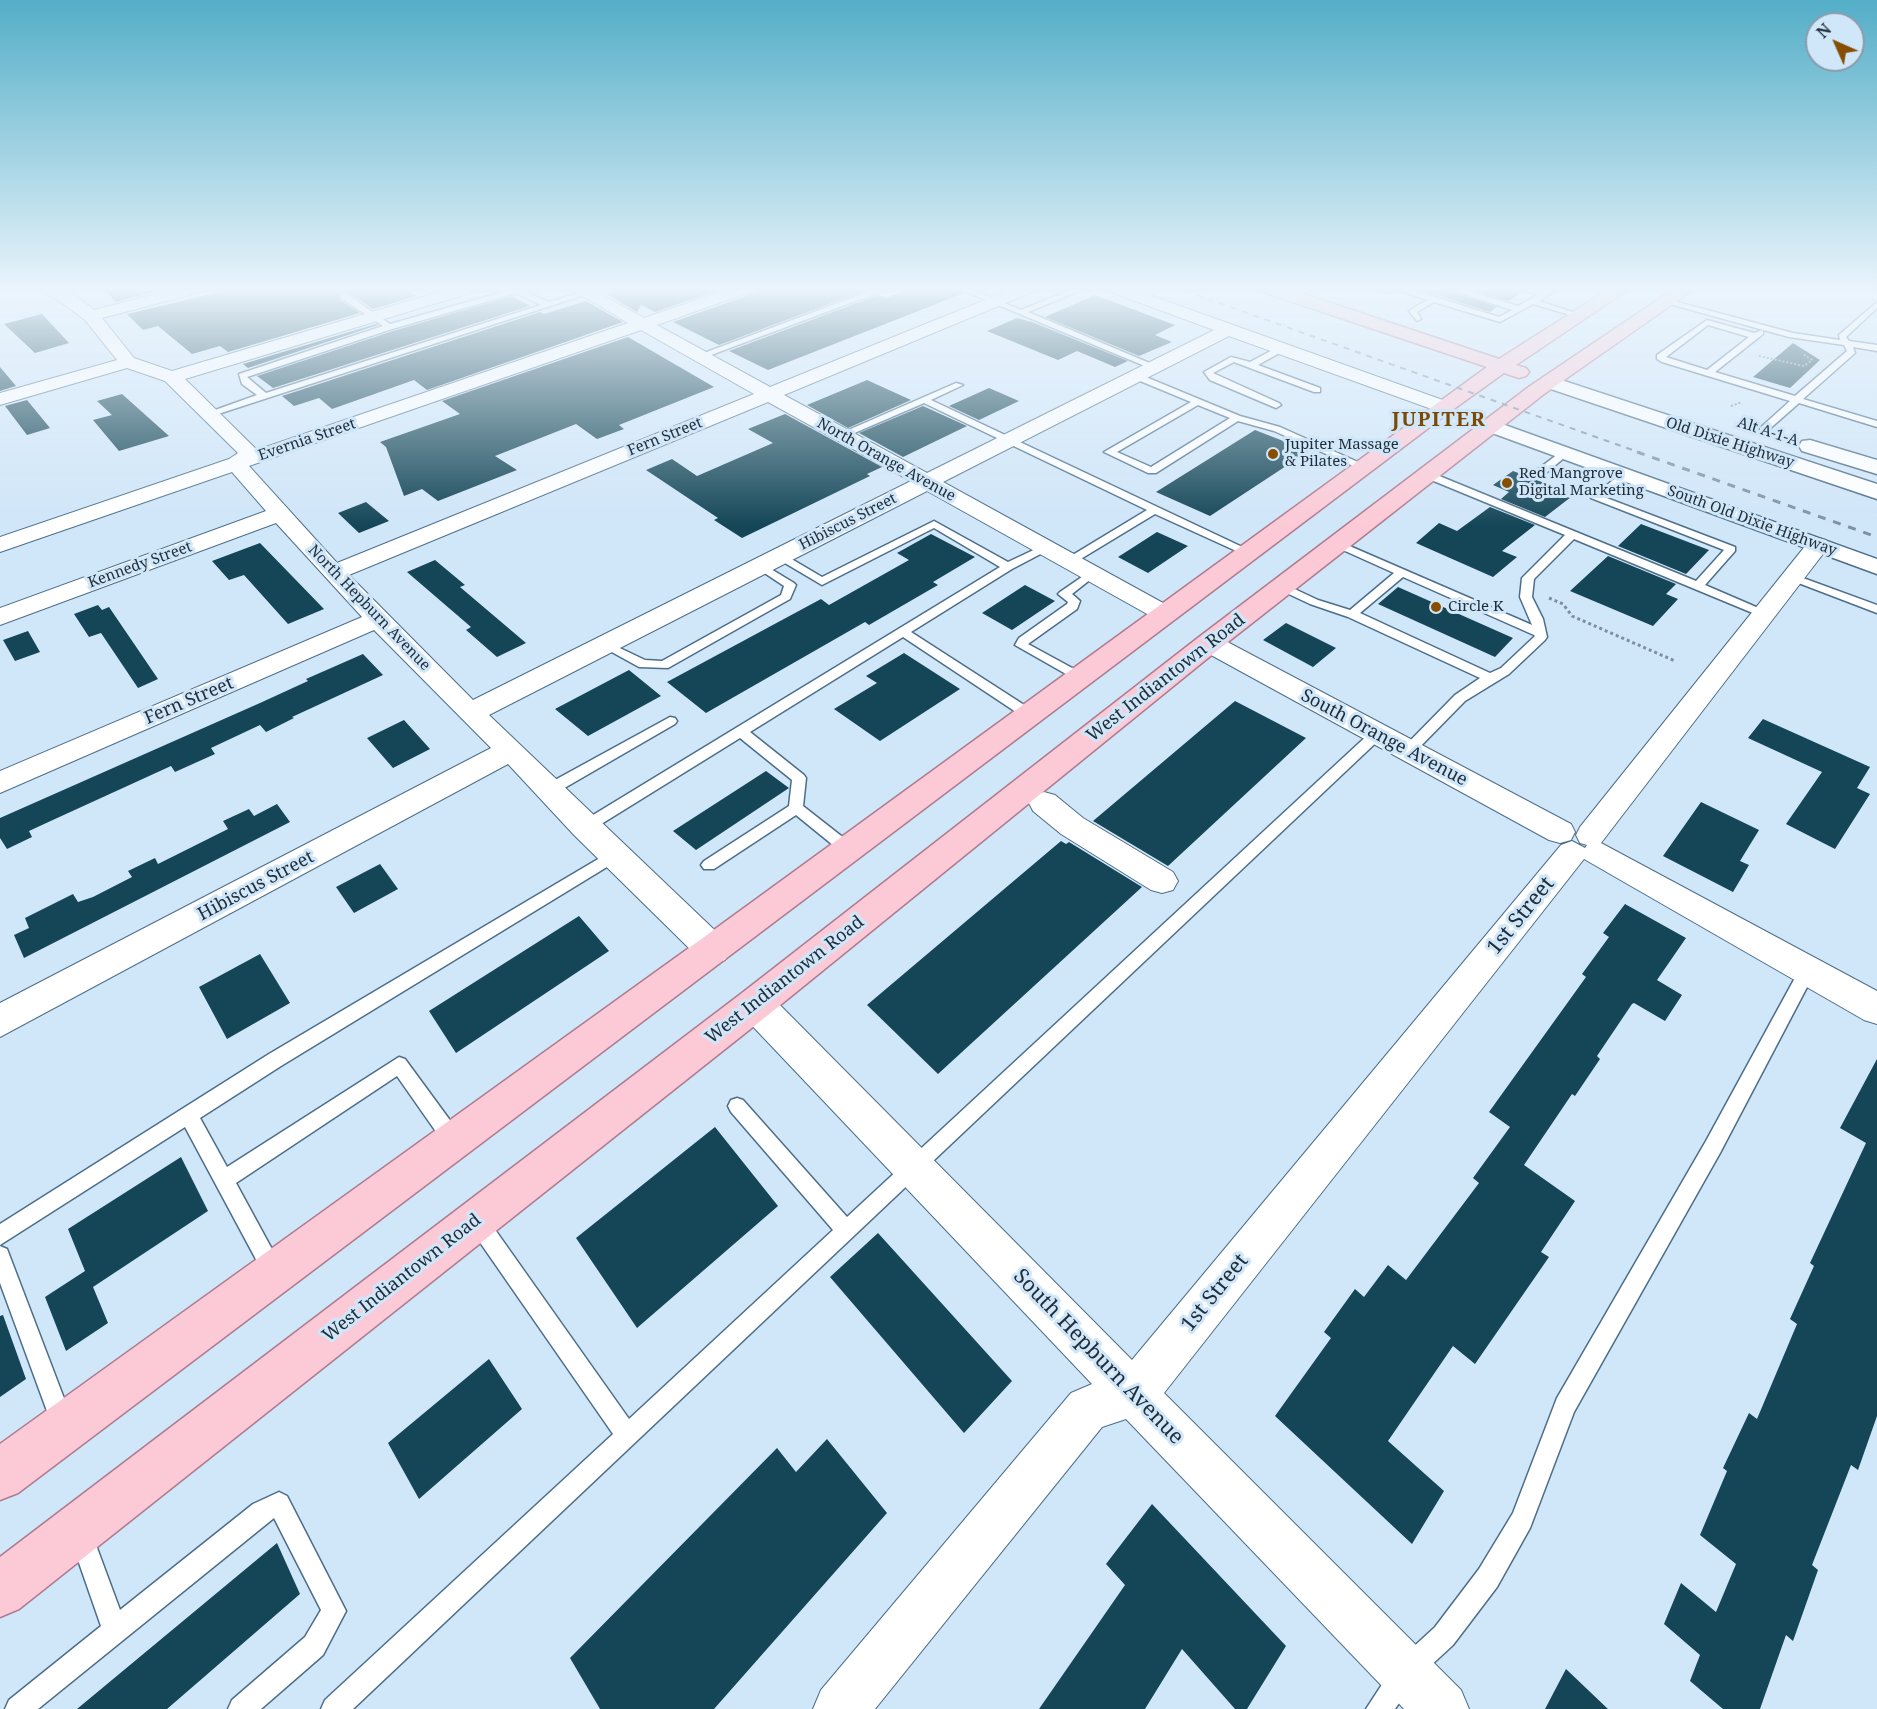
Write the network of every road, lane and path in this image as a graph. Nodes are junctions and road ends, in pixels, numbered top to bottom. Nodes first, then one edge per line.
1 (112, 367) edge
2 (142, 367) edge
3 (211, 367) edge
4 (266, 367) edge
5 (355, 367) edge
6 (518, 367) edge
7 (720, 367) edge
8 (836, 367) edge
9 (1136, 367) edge
10 (1153, 367) edge
11 (1218, 367) edge
12 (1256, 367) edge
13 (1330, 367) edge
14 (1500, 367) edge
15 (1520, 367) edge
16 (1688, 367) edge
17 (1717, 367) edge
18 (1834, 367) edge
19 (1552, 368) junction
20 (1145, 371) junction
21 (1708, 374) junction
22 (172, 377) junction
23 (1599, 378) dead end
24 (959, 384) dead end
25 (1317, 390) dead end
26 (769, 394) junction
27 (264, 396) junction
28 (0, 399) edge
29 (924, 400) junction
30 (1797, 400) junction
31 (1199, 401) junction
32 (1276, 405) dead end
33 (1444, 407) junction
34 (209, 414) junction
35 (1237, 418) junction
36 (1741, 423) dead end
37 (1877, 424) edge
38 (1491, 426) junction
39 (1764, 430) junction
40 (842, 435) junction
41 (1007, 441) junction
42 (1565, 453) junction
43 (236, 464) junction
44 (1364, 467) junction
45 (1877, 467) edge
46 (1428, 475) junction
47 (1538, 475) dead end
48 (1626, 475) junction
49 (926, 482) junction
50 (1332, 490) junction
51 (1877, 492) edge
52 (1154, 510) junction
53 (280, 514) junction
54 (1573, 534) junction
55 (1338, 544) junction
56 (0, 545) edge
57 (1818, 545) junction
58 (1046, 548) junction
59 (1249, 553) junction
60 (770, 561) junction
61 (1070, 561) junction
62 (1008, 567) junction
63 (1877, 567) edge
64 (1402, 572) junction
65 (333, 573) junction
66 (1092, 573) junction
67 (1792, 577) junction
68 (1698, 586) junction
69 (1282, 587) junction
70 (1546, 596) dead end
71 (1877, 609) edge
72 (1764, 613) junction
73 (1166, 614) junction
74 (1353, 614) junction
75 (0, 617) edge
76 (378, 619) junction
77 (1211, 622) junction
78 (903, 632) junction
79 (1540, 633) junction
80 (605, 645) junction
81 (1675, 661) dead end
82 (1080, 678) junction
83 (1490, 678) junction
84 (470, 713) junction
85 (1030, 715) junction
86 (670, 721) dead end
87 (741, 731) junction
88 (1377, 734) junction
89 (511, 750) junction
90 (1408, 751) junction
91 (0, 783) edge
92 (549, 790) junction
93 (1044, 803) dead end
94 (796, 808) junction
95 (585, 827) junction
96 (1580, 843) junction
97 (849, 850) junction
98 (615, 855) junction
99 (709, 865) dead end
100 (916, 876) junction
101 (1162, 881) dead end
102 (713, 950) junction
103 (1808, 970) junction
104 (755, 1004) junction
105 (1877, 1008) edge
106 (0, 1021) edge
107 (737, 1106) dead end
108 (188, 1115) junction
109 (454, 1141) junction
110 (911, 1167) junction
111 (224, 1180) junction
112 (477, 1220) junction
113 (845, 1229) junction
114 (0, 1235) edge
115 (0, 1256) edge
116 (274, 1273) junction
117 (1134, 1394) junction
118 (64, 1428) junction
119 (627, 1435) junction
120 (0, 1475) edge
121 (79, 1529) junction
122 (0, 1590) edge
123 (115, 1630) junction
124 (1405, 1672) junction
125 (18, 1709) edge
126 (241, 1709) edge
127 (334, 1709) edge
128 (840, 1709) edge
129 (1379, 1709) edge
130 (1442, 1709) edge

1 - 28 street
2 - 22 street
3 - 22 street
4 - 27 lane
5 - 27 lane
6 - 43 street, Evernia Street
7 - 26 street, North Orange Avenue
8 - 26 street, Fern Street
9 - 20 lane
10 - 20 street, Hibiscus Street
11 - 32 lane
12 - 25 lane
13 - 33 street
14 - 33 main road
15 - 19 main road
16 - 21 lane
17 - 21 lane
18 - 30 lane
19 - 23 main road
19 - 38 main road, West Indiantown Road
19 - 51 main road, Old Dixie Highway
20 - 31 lane
20 - 41 street, Hibiscus Street
21 - 30 lane
22 - 34 street
24 - 29 lane
26 - 40 street, North Orange Avenue
26 - 65 street, Fern Street
27 - 34 lane
29 - 40 lane
29 - 41 lane
30 - 37 lane
30 - 39 lane
31 - 35 lane
31 - 35 lane
33 - 44 main road
34 - 43 street
35 - 44 lane
36 - 39 main road, Alt A-1-A
38 - 42 main road, South Old Dixie Highway
38 - 46 main road, West Indiantown Road
39 - 45 main road, Alt A-1-A
40 - 49 street, North Orange Avenue
41 - 49 street, Hibiscus Street
41 - 52 lane
42 - 47 lane
42 - 48 main road, South Old Dixie Highway
43 - 53 street, North Hepburn Avenue
43 - 56 street, Evernia Street
44 - 50 main road
46 - 54 lane
46 - 55 main road, West Indiantown Road
48 - 57 main road, South Old Dixie Highway
48 - 68 lane
49 - 58 street, North Orange Avenue
49 - 60 street, Hibiscus Street
50 - 59 main road
50 - 77 main road
52 - 59 lane
52 - 61 lane
53 - 65 street, North Hepburn Avenue
53 - 75 street, Kennedy Street
54 - 68 lane
54 - 79 lane
55 - 64 lane
55 - 69 main road, West Indiantown Road
57 - 63 main road, South Old Dixie Highway
57 - 67 street, 1st Street
58 - 61 street, North Orange Avenue
58 - 62 lane
59 - 73 main road
60 - 62 lane
60 - 80 street, Hibiscus Street
60 - 80 lane
61 - 66 street, North Orange Avenue
62 - 78 lane
64 - 74 lane
64 - 79 lane
65 - 76 street, North Hepburn Avenue
66 - 73 street, North Orange Avenue
66 - 82 lane
67 - 71 lane
67 - 72 street, 1st Street
68 - 72 lane
69 - 74 lane
69 - 77 main road, West Indiantown Road
70 - 81 path
72 - 96 street, 1st Street
73 - 82 main road
73 - 100 main road
74 - 83 lane
76 - 84 street, North Hepburn Avenue
76 - 91 street, Fern Street
77 - 88 street, South Orange Avenue
77 - 100 main road, West Indiantown Road
78 - 85 lane
78 - 87 lane
79 - 83 lane
80 - 84 street, Hibiscus Street
82 - 85 main road
83 - 90 lane
84 - 89 street, North Hepburn Avenue
85 - 97 main road
86 - 92 lane
87 - 94 lane
87 - 95 lane
88 - 90 street, South Orange Avenue
88 - 110 lane
89 - 92 street, North Hepburn Avenue
89 - 106 street, Hibiscus Street
90 - 96 street, South Orange Avenue
92 - 95 street, North Hepburn Avenue
93 - 101 street
94 - 97 lane
94 - 99 lane
95 - 98 street, North Hepburn Avenue
96 - 103 street, South Orange Avenue
96 - 117 street, 1st Street
97 - 102 main road
98 - 102 street, North Hepburn Avenue
98 - 108 lane
100 - 104 main road, West Indiantown Road
102 - 109 main road
103 - 105 street, South Orange Avenue
103 - 124 lane
104 - 110 street, South Hepburn Avenue
104 - 112 main road, West Indiantown Road
107 - 113 lane
108 - 111 lane
108 - 114 lane
109 - 111 lane
109 - 116 main road
110 - 113 lane
110 - 117 street, South Hepburn Avenue
111 - 116 lane
112 - 119 lane
112 - 121 main road, West Indiantown Road
113 - 119 lane
115 - 118 lane
116 - 118 main road
117 - 124 street, South Hepburn Avenue
117 - 128 street
118 - 120 main road
119 - 127 lane
121 - 122 main road, West Indiantown Road
121 - 123 lane
123 - 125 lane
123 - 126 lane
124 - 129 lane
124 - 130 street, South Hepburn Avenue

